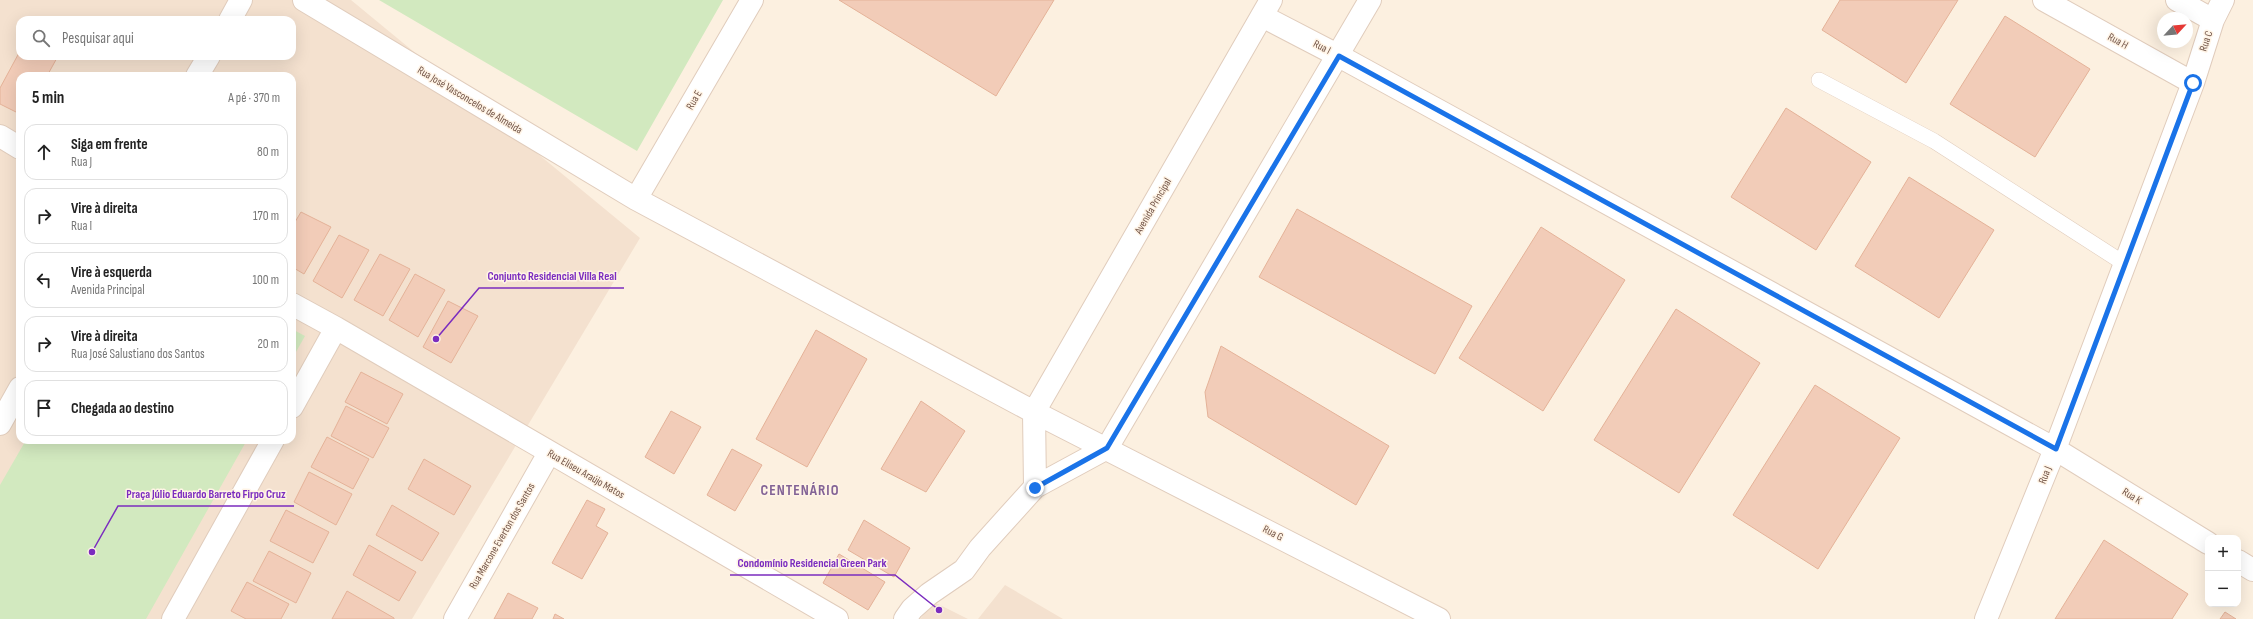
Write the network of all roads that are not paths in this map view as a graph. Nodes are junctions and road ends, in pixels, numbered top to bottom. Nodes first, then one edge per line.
1 (241, 0) edge
2 (304, 0) edge
3 (752, 0) edge
4 (1370, 0) edge
5 (2044, 0) edge
6 (2177, 0) edge
7 (2223, 0) edge
8 (1267, 8) edge
9 (232, 16) edge
10 (2213, 20) junction
11 (1339, 56) junction
12 (207, 60) edge
13 (199, 72) edge
14 (1819, 80) dead end
15 (2193, 83) junction
16 (0, 136) edge
17 (16, 146) edge
18 (636, 199) junction
19 (2125, 264) junction
20 (296, 306) edge
21 (336, 328) junction
22 (16, 395) edge
23 (296, 400) edge
24 (1034, 412) junction
25 (0, 424) edge
26 (271, 444) edge
27 (1107, 448) junction
28 (2056, 449) junction
29 (549, 453) junction
30 (1035, 488) junction
31 (2205, 541) edge
32 (2241, 563) edge
33 (2253, 570) edge
34 (173, 619) edge
35 (455, 619) edge
36 (837, 619) edge
37 (905, 619) edge
38 (1439, 619) edge
39 (1986, 619) edge

1 - 9 street
2 - 18 street, Rua José Vasconcelos de Almeida
3 - 18 street, Rua E
4 - 11 street
5 - 15 street, Rua H
6 - 10 street
7 - 10 street, Rua C
8 - 11 street, Rua I
8 - 24 street, Avenida Principal
10 - 15 street, Rua C
11 - 27 street
11 - 28 street, Rua I
12 - 13 street
14 - 19 lane
15 - 19 street, Rua J
16 - 17 street
18 - 24 street, Rua José Vasconcelos de Almeida
19 - 28 street, Rua J
20 - 21 street, Rua Eliseu Araújo Matos
21 - 23 street
21 - 29 street, Rua Eliseu Araújo Matos
22 - 25 street
24 - 27 street, Rua G
24 - 30 street
26 - 34 street
27 - 30 street
27 - 38 street, Rua G
28 - 31 street, Rua K
28 - 39 street, Rua J
29 - 35 street, Rua Marcone Everton dos Santos
29 - 36 street, Rua Eliseu Araújo Matos
30 - 37 street
32 - 33 street

